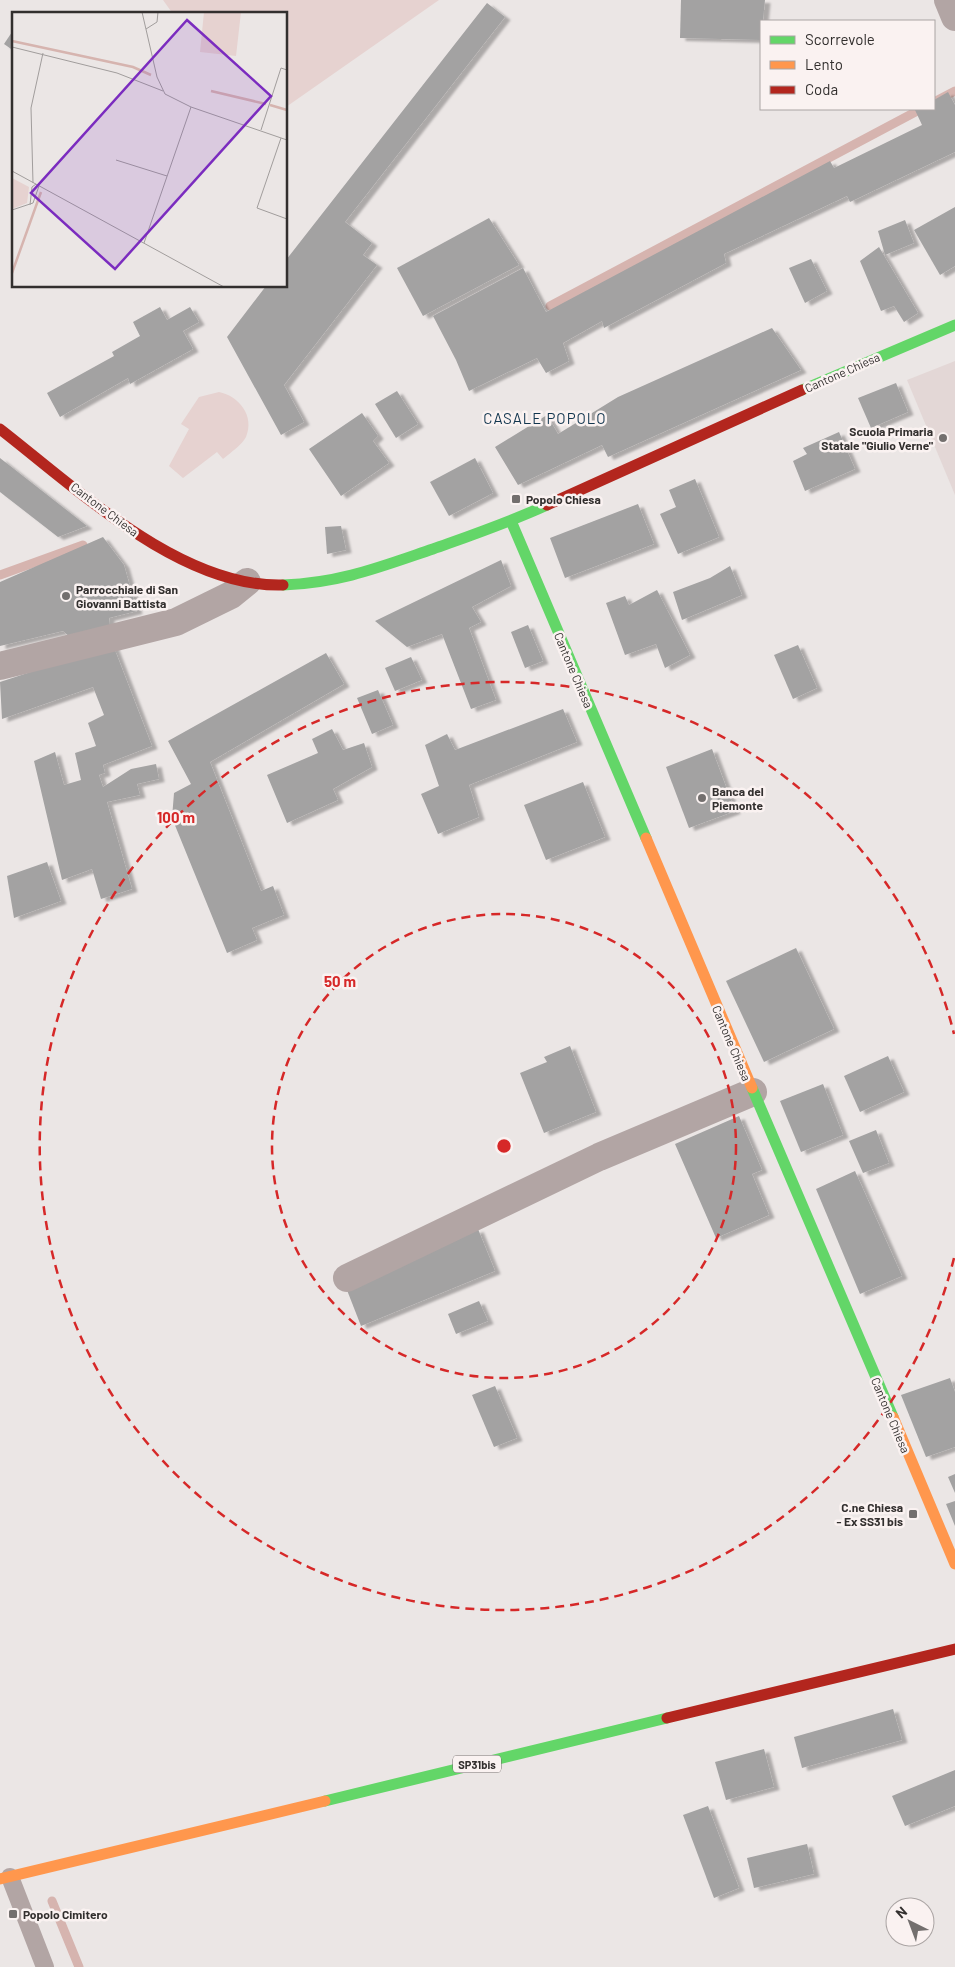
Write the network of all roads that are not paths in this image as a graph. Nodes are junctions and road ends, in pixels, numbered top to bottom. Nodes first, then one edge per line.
1 (948, 0) edge
2 (955, 17) edge
3 (955, 325) edge
4 (0, 430) edge
5 (511, 521) junction
6 (247, 582) junction
7 (0, 666) edge
8 (753, 1092) junction
9 (347, 1278) dead end
10 (955, 1564) edge
11 (955, 1650) edge
12 (5, 1878) edge
13 (45, 1967) edge

1 - 2 street
3 - 5 street, Cantone Chiesa
4 - 6 street, Cantone Chiesa
5 - 6 street, Cantone Chiesa
5 - 8 street, Cantone Chiesa
6 - 7 street
8 - 9 street
8 - 10 street, Cantone Chiesa
11 - 12 street, SP31bis
12 - 13 lane

